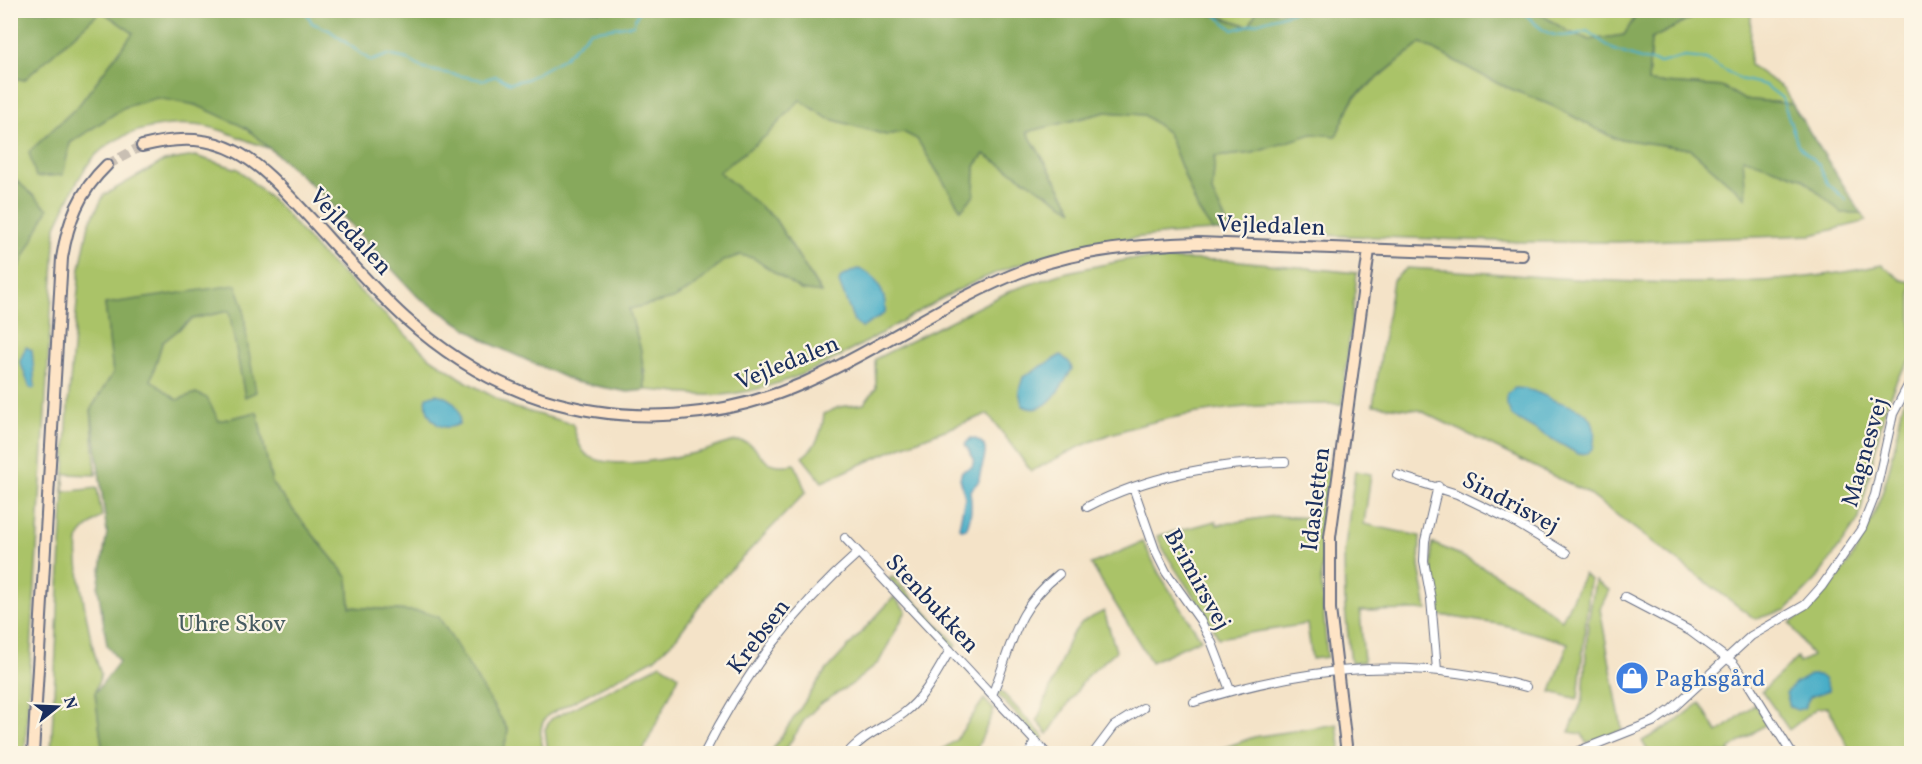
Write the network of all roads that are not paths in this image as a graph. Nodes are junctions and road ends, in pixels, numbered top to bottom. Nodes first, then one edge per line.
1 (142, 146) tunnel mouth
2 (107, 165) tunnel mouth
3 (1369, 250) junction
4 (1522, 255) dead end
5 (1911, 378) edge
6 (1285, 462) dead end
7 (1398, 475) dead end
8 (1438, 486) junction
9 (1133, 487) junction
10 (1087, 507) dead end
11 (845, 538) dead end
12 (858, 553) junction
13 (1566, 553) dead end
14 (1059, 574) dead end
15 (1625, 597) dead end
16 (950, 650) junction
17 (1725, 658) junction
18 (1337, 670) junction
19 (1437, 670) junction
20 (1526, 687) dead end
21 (1230, 690) junction
22 (992, 695) junction
23 (1194, 702) dead end
24 (1143, 708) dead end
25 (1035, 741) junction
26 (1593, 745) junction
27 (33, 753) edge
28 (704, 753) edge
29 (847, 753) edge
30 (1029, 753) edge
31 (1047, 753) edge
32 (1093, 753) edge
33 (1347, 753) edge
34 (1571, 753) edge
35 (1596, 753) edge
36 (1792, 753) edge

1 - 3 street, Vejledalen
2 - 27 street
3 - 4 street, Vejledalen
3 - 18 street, Idasletten
5 - 17 street, Magnesvej
6 - 9 street
7 - 8 street, Sindrisvej
8 - 13 street, Sindrisvej
8 - 19 street, Sindrisvej
9 - 10 street
9 - 21 street, Brimirsvej
11 - 12 street, Stenbukken
12 - 16 street, Stenbukken
12 - 28 street, Krebsen
14 - 22 street, Stenbukken
15 - 17 street
16 - 22 street, Stenbukken
16 - 29 street
17 - 26 street, Magnesvej
17 - 36 street
18 - 19 street
18 - 21 street
18 - 33 street, Idasletten
19 - 20 street
21 - 23 street
22 - 25 street, Stenbukken
24 - 32 street
25 - 30 street
25 - 31 street, Stenbukken
26 - 34 street, Magnesvej
26 - 35 street

